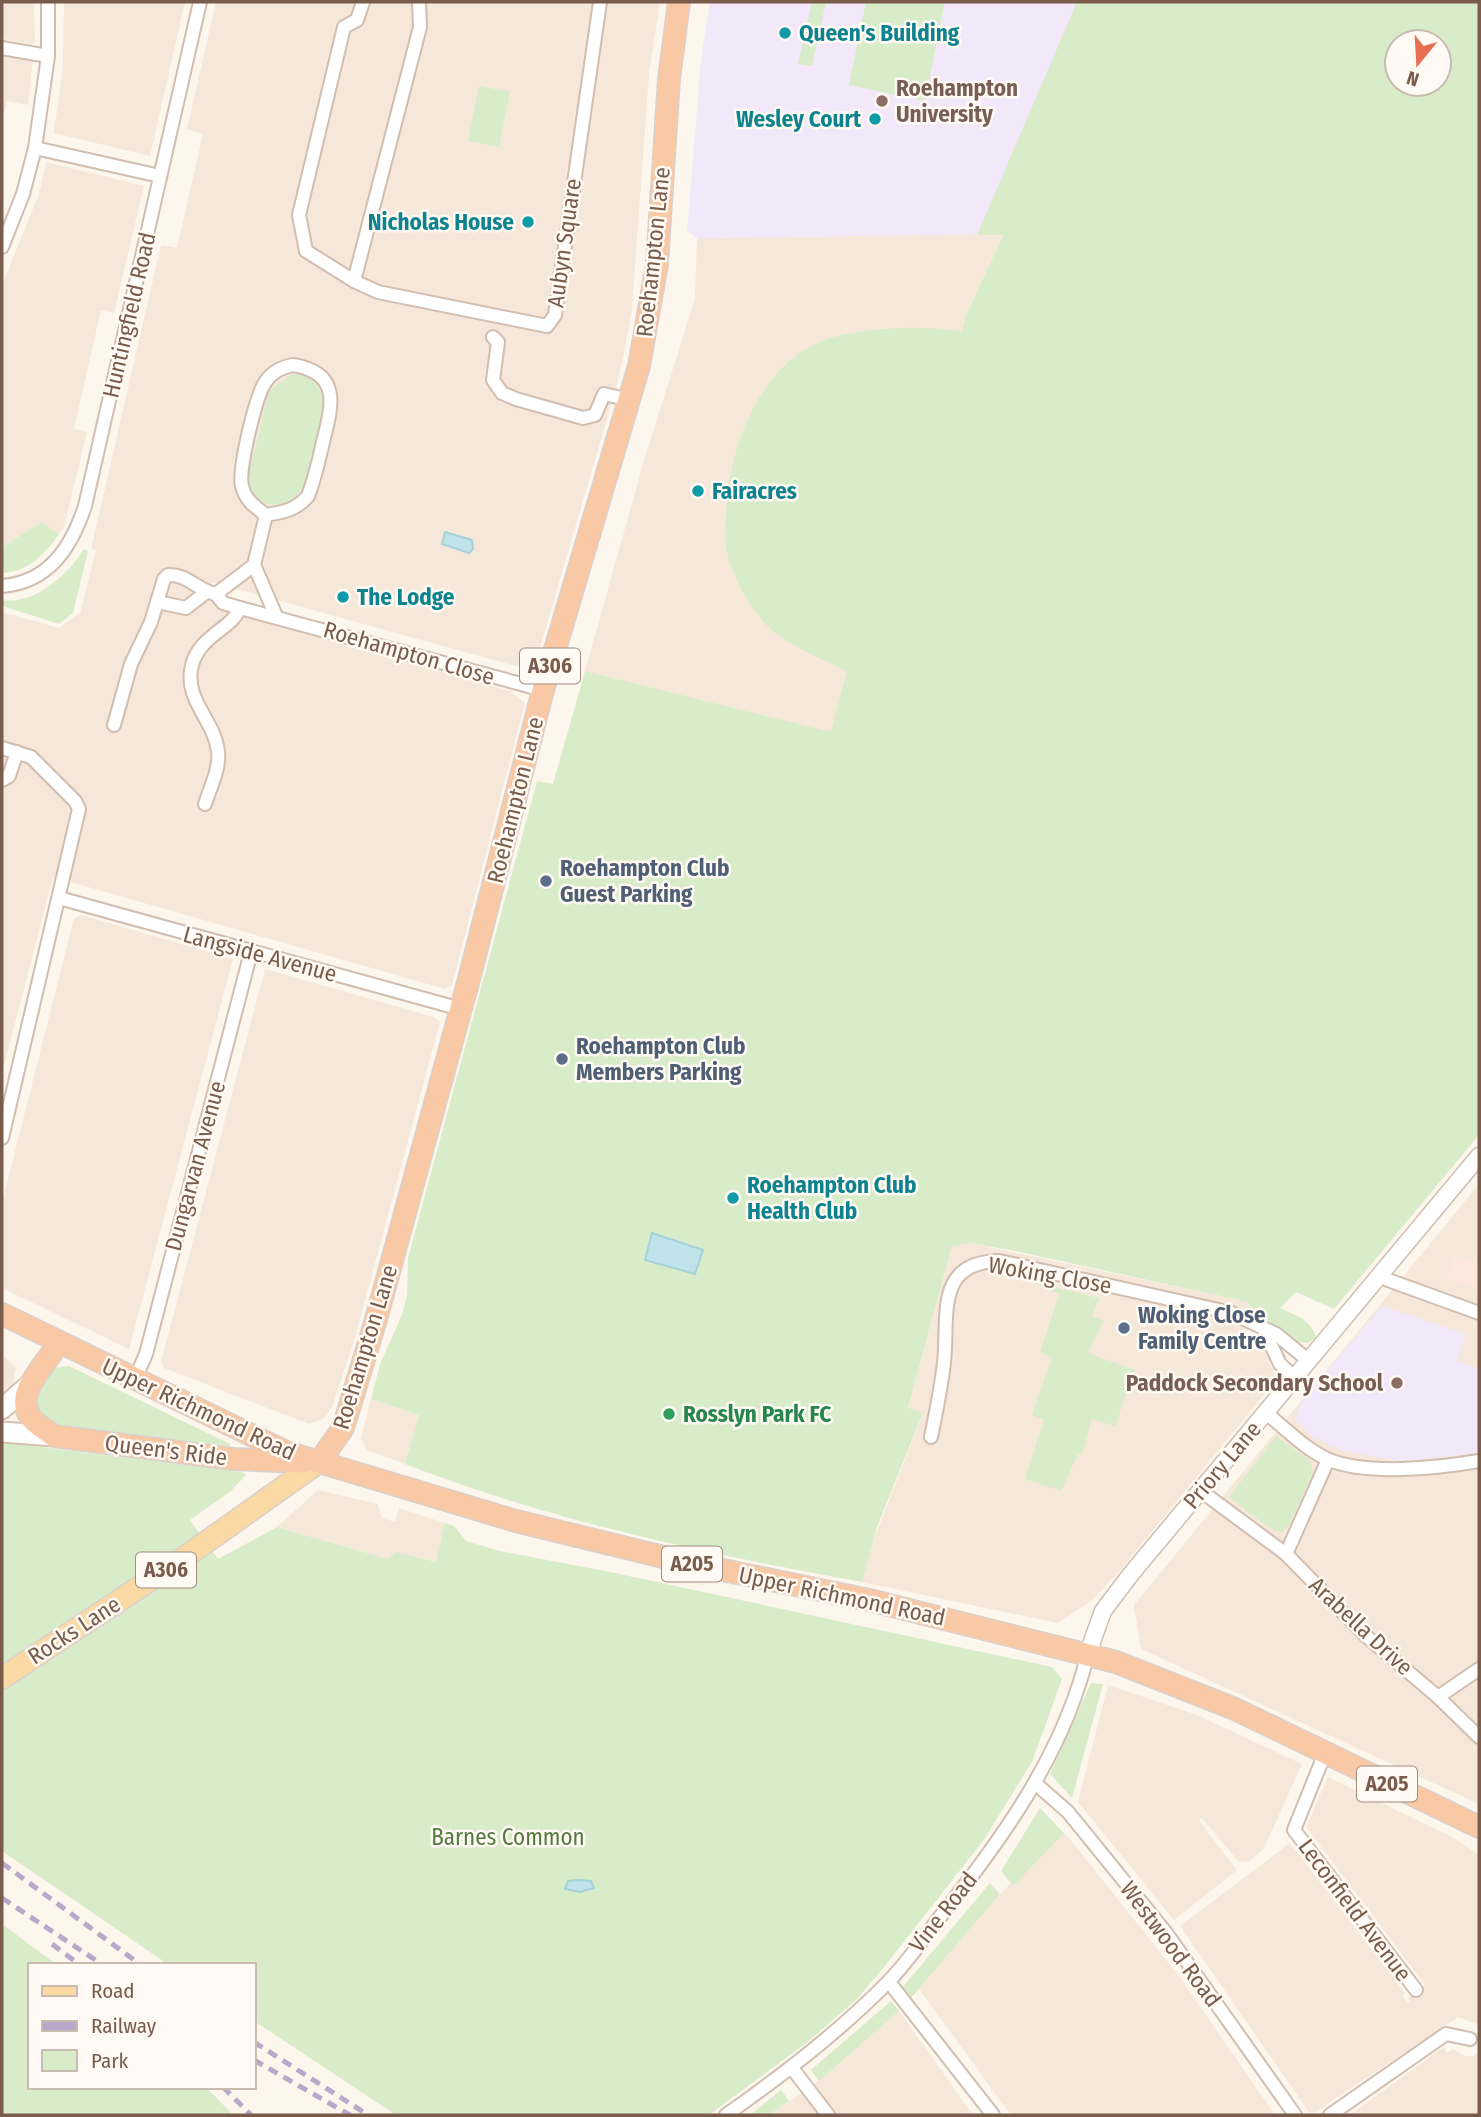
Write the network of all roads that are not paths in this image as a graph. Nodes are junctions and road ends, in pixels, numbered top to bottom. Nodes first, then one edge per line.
1 (48, 2) edge
2 (200, 2) edge
3 (363, 2) edge
4 (419, 2) edge
5 (600, 2) edge
6 (679, 2) edge
7 (2, 48) edge
8 (48, 56) junction
9 (35, 148) junction
10 (160, 176) junction
11 (5, 233) edge
12 (2, 247) edge
13 (354, 281) junction
14 (493, 337) dead end
15 (630, 400) junction
16 (266, 515) junction
17 (254, 565) junction
18 (2, 586) edge
19 (211, 594) junction
20 (157, 602) junction
21 (240, 608) junction
22 (276, 616) junction
23 (543, 690) junction
24 (114, 725) dead end
25 (2, 748) edge
26 (17, 752) junction
27 (2, 780) edge
28 (205, 804) dead end
29 (59, 898) junction
30 (251, 952) junction
31 (461, 1009) junction
32 (2, 1138) edge
33 (1479, 1156) edge
34 (1380, 1273) junction
35 (1479, 1313) edge
36 (2, 1314) edge
37 (1264, 1330) junction
38 (58, 1343) junction
39 (1309, 1361) junction
40 (1295, 1378) junction
41 (135, 1380) junction
42 (29, 1385) junction
43 (2, 1409) edge
44 (1266, 1413) junction
45 (2, 1432) edge
46 (54, 1436) junction
47 (931, 1437) dead end
48 (1328, 1460) junction
49 (1479, 1461) edge
50 (319, 1462) junction
51 (1201, 1491) junction
52 (1286, 1553) junction
53 (1088, 1653) junction
54 (1479, 1670) edge
55 (2, 1678) edge
56 (1438, 1697) junction
57 (1479, 1737) edge
58 (1325, 1753) junction
59 (1035, 1783) junction
60 (1479, 1827) edge
61 (889, 1982) junction
62 (1416, 1990) dead end
63 (1470, 2039) dead end
64 (792, 2068) junction
65 (726, 2115) edge
66 (828, 2115) edge
67 (993, 2115) edge
68 (1296, 2115) edge
69 (1330, 2115) edge

1 - 8 street
2 - 10 street, Huntingfield Road
3 - 13 street, Aubyn Square
4 - 13 street
5 - 13 street, Aubyn Square
6 - 15 highway, Roehampton Lane / A306
7 - 8 street
8 - 9 street
9 - 10 street
9 - 11 street
10 - 18 street, Huntingfield Road
11 - 12 street
14 - 15 street
15 - 23 highway, Roehampton Lane / A306
16 - 16 street
16 - 17 street
17 - 19 street
17 - 22 street
19 - 20 street
19 - 20 street, Roehampton Close
19 - 21 street, Roehampton Close
20 - 24 street
21 - 22 street, Roehampton Close
21 - 28 street
22 - 23 street, Roehampton Close
23 - 31 highway, Roehampton Lane / A306
25 - 26 street
26 - 27 street
26 - 29 street
29 - 30 street, Langside Avenue
29 - 32 street
30 - 31 street, Langside Avenue
30 - 41 street, Dungarvan Avenue
31 - 50 highway, Roehampton Lane / A306
33 - 34 street, Priory Lane
34 - 35 street
34 - 39 street, Priory Lane
36 - 38 highway, Upper Richmond Road / A205
37 - 39 street, Woking Close
37 - 40 street
37 - 47 street, Woking Close
38 - 41 highway, Upper Richmond Road / A205
38 - 42 highway
39 - 40 street, Priory Lane
40 - 44 street, Priory Lane
41 - 50 highway, Upper Richmond Road / A205
42 - 43 main road
42 - 46 highway
44 - 48 street
44 - 51 street, Priory Lane
45 - 46 main road, Queen's Ride
46 - 50 highway, Queen's Ride / A205
48 - 49 street
48 - 52 street
50 - 53 highway, Upper Richmond Road / A205
50 - 55 main road, Rocks Lane / A306
51 - 52 street, Arabella Drive
51 - 53 street, Priory Lane
52 - 56 street, Arabella Drive
53 - 58 highway, Upper Richmond Road / A205
53 - 59 street, Vine Road
54 - 56 street
56 - 57 street, Arabella Drive
58 - 60 highway, Upper Richmond Road / A205
58 - 62 street, Leconfield Avenue
59 - 61 street, Vine Road
59 - 68 street, Westwood Road
61 - 64 street, Vine Road
61 - 67 street
63 - 69 street
64 - 65 street, Vine Road
64 - 66 street

